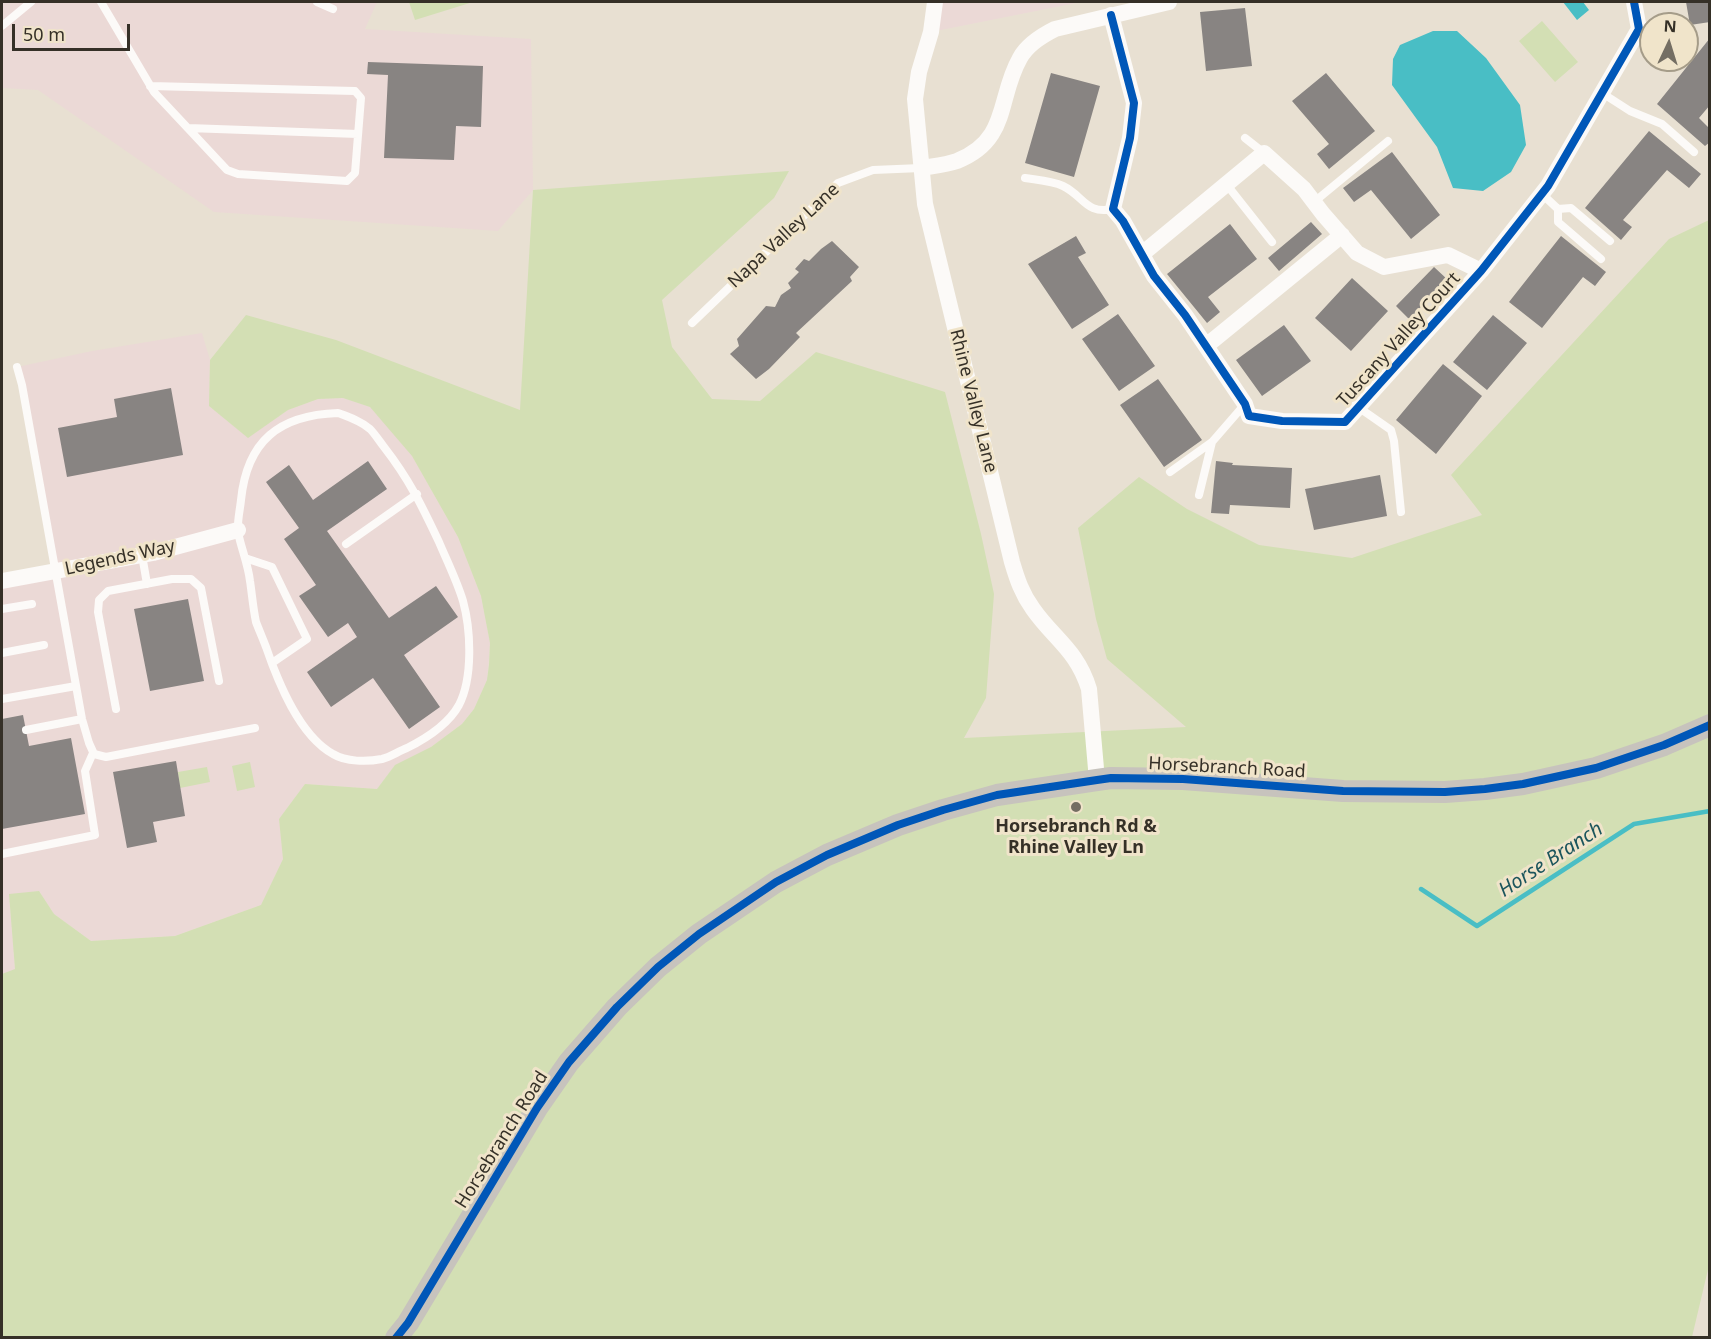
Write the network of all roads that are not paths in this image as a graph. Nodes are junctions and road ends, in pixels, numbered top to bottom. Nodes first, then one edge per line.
1 (31, 2) edge
2 (101, 2) edge
3 (317, 2) edge
4 (935, 2) edge
5 (1169, 2) edge
6 (1634, 2) edge
7 (333, 9) dead end
8 (1111, 15) junction
9 (2, 26) edge
10 (150, 86) junction
11 (1602, 93) junction
12 (188, 128) junction
13 (358, 134) junction
14 (1245, 138) dead end
15 (1388, 141) dead end
16 (1694, 152) dead end
17 (1264, 153) junction
18 (921, 168) junction
19 (1025, 178) dead end
20 (1227, 186) junction
21 (1542, 194) junction
22 (1314, 202) junction
23 (1113, 209) junction
24 (1558, 209) junction
25 (1342, 236) junction
26 (1610, 241) dead end
27 (1272, 242) dead end
28 (1142, 254) junction
29 (1601, 259) dead end
30 (1481, 271) junction
31 (692, 323) dead end
32 (1206, 346) junction
33 (17, 367) dead end
34 (1245, 404) junction
35 (1358, 407) junction
36 (1212, 442) junction
37 (1170, 472) dead end
38 (417, 494) junction
39 (1199, 495) dead end
40 (1401, 512) dead end
41 (238, 530) junction
42 (346, 544) dead end
43 (142, 555) junction
44 (245, 558) junction
45 (55, 571) junction
46 (2, 581) edge
47 (147, 584) junction
48 (32, 604) dead end
49 (2, 609) edge
50 (44, 645) dead end
51 (2, 653) edge
52 (272, 663) junction
53 (219, 681) dead end
54 (76, 686) junction
55 (2, 699) edge
56 (116, 709) dead end
57 (82, 719) junction
58 (1710, 725) edge
59 (255, 728) dead end
60 (26, 730) dead end
61 (93, 753) junction
62 (1097, 780) junction
63 (2, 854) edge
64 (396, 1338) edge

1 - 9 lane
2 - 10 lane
3 - 7 lane
4 - 18 street, Rhine Valley Lane
5 - 8 street, Napa Valley Lane
6 - 11 street, Tuscany Valley Court
8 - 18 street, Napa Valley Lane
8 - 23 street
10 - 12 lane
10 - 13 lane
11 - 16 lane
11 - 21 street, Tuscany Valley Court
12 - 13 lane
12 - 13 lane
14 - 17 lane
15 - 22 lane
17 - 20 street
17 - 22 street
18 - 31 lane, Napa Valley Lane
18 - 62 street, Rhine Valley Lane
19 - 23 lane
20 - 27 lane
20 - 28 street
21 - 24 lane
21 - 30 street, Tuscany Valley Court
22 - 25 street
23 - 28 street, Tuscany Valley Court
24 - 26 lane
24 - 29 lane
25 - 30 street
25 - 32 street
28 - 32 street, Tuscany Valley Court
30 - 35 street, Tuscany Valley Court
32 - 34 street, Tuscany Valley Court
33 - 45 lane
34 - 35 street, Tuscany Valley Court
34 - 36 lane
35 - 40 lane
36 - 37 lane
36 - 39 lane
38 - 41 lane
38 - 42 lane
38 - 52 lane
41 - 43 street, Legends Way
41 - 44 lane
43 - 45 street, Legends Way
43 - 47 lane
44 - 52 lane
44 - 52 lane
45 - 46 street, Legends Way
45 - 54 lane
47 - 53 lane
47 - 56 lane
48 - 49 lane
50 - 51 lane
54 - 55 lane
54 - 57 lane
57 - 60 lane
57 - 61 lane
58 - 62 street, Horsebranch Road
59 - 61 lane
61 - 63 lane
62 - 64 street, Horsebranch Road

